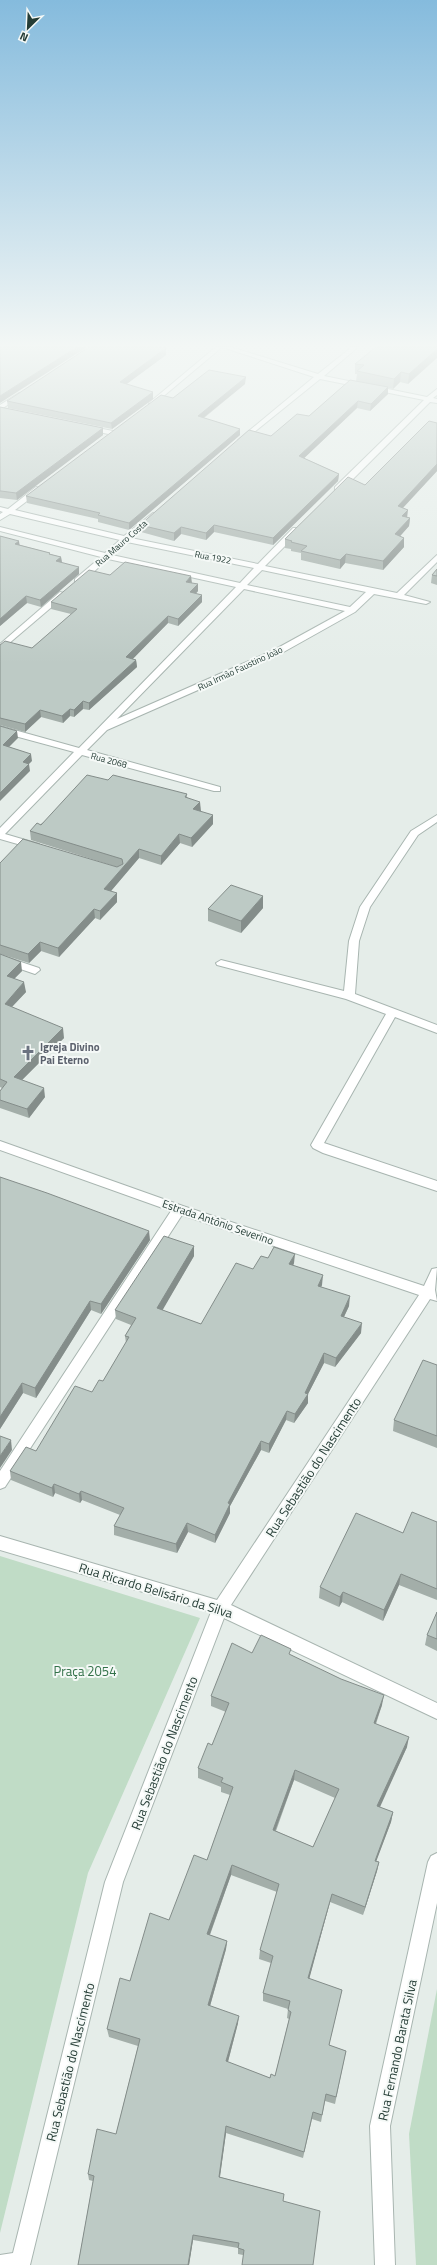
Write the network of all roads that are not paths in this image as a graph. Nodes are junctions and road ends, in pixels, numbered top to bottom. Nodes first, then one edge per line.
1 (377, 453) edge
2 (46, 484) edge
3 (330, 497) edge
4 (161, 508) edge
5 (0, 509) edge
6 (10, 512) junction
7 (0, 518) edge
8 (303, 523) edge
9 (0, 529) edge
10 (125, 539) junction
11 (107, 556) junction
12 (437, 556) edge
13 (259, 566) junction
14 (241, 585) junction
15 (371, 592) junction
16 (398, 597) junction
17 (426, 602) dead end
18 (352, 610) junction
19 (0, 648) edge
20 (0, 729) edge
21 (100, 730) junction
22 (80, 752) junction
23 (218, 790) dead end
24 (437, 818) edge
25 (0, 835) edge
26 (44, 849) edge
27 (0, 958) edge
28 (220, 964) dead end
29 (35, 970) dead end
30 (349, 996) junction
31 (392, 1013) junction
32 (437, 1029) edge
33 (0, 1145) edge
34 (437, 1186) edge
35 (179, 1209) junction
36 (437, 1273) edge
37 (433, 1294) edge
38 (0, 1483) edge
39 (0, 1543) edge
40 (220, 1608) junction
41 (437, 1711) edge
42 (437, 1862) edge
43 (20, 2264) edge
44 (0, 2265) edge
45 (385, 2265) edge

1 - 3 street
2 - 6 street
4 - 10 street, Rua Mauro Costa
5 - 6 street, Rua 1922
6 - 7 street
6 - 10 street, Rua 1922
8 - 13 street, Rua Irmão Faustino João
9 - 11 street, Rua 1922
10 - 11 street, Rua Mauro Costa
10 - 13 street, Rua 1922
11 - 14 street, Rua 1922
11 - 19 street, Rua Mauro Costa
12 - 16 street
13 - 14 street, Rua Irmão Faustino João
13 - 15 street, Rua 1922
14 - 18 street, Rua 1922
14 - 21 street, Rua Irmão Faustino João
15 - 16 street, Rua 1922
15 - 18 street, Rua Irmão Faustino João
16 - 17 street, Rua 1922
18 - 21 street, Rua Irmão Faustino João
20 - 22 street, Rua 2068
21 - 22 street, Rua Irmão Faustino João
22 - 23 street, Rua 2068
22 - 25 street, Rua Irmão Faustino João
24 - 30 street
25 - 26 street
27 - 29 street
28 - 30 street
30 - 31 street
31 - 32 street
31 - 34 street
33 - 35 street, Estrada Antônio Severino
35 - 37 street, Estrada Antônio Severino
35 - 38 street
36 - 37 street, Rua Sebastião do Nascimento
37 - 40 street, Rua Sebastião do Nascimento
39 - 40 street, Rua Ricardo Belisário da Silva
40 - 41 street, Rua Ricardo Belisário da Silva
40 - 43 street, Rua Sebastião do Nascimento
42 - 45 street, Rua Fernando Barata Silva
43 - 44 street

